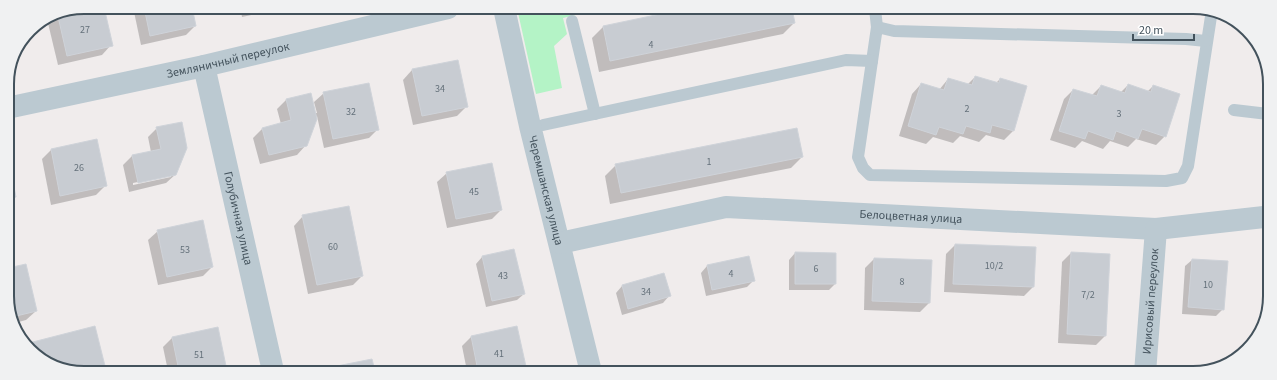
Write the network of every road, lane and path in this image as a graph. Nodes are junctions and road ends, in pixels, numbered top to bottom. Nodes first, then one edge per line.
1 (423, 14) edge
2 (506, 14) edge
3 (876, 14) edge
4 (1211, 16) edge
5 (572, 21) dead end
6 (877, 27) junction
7 (1206, 41) junction
8 (872, 61) junction
9 (204, 66) junction
10 (14, 107) edge
11 (1234, 110) dead end
12 (1263, 113) edge
13 (595, 114) junction
14 (537, 125) junction
15 (1263, 217) edge
16 (1156, 229) junction
17 (560, 243) junction
18 (272, 366) edge
19 (590, 366) edge
20 (1146, 366) edge

1 - 9 street, Земляничный переулок
2 - 14 street, Черемшанская улица
3 - 6 lane
4 - 7 lane
5 - 13 lane
6 - 7 lane
6 - 8 lane
7 - 8 lane
8 - 13 lane
9 - 10 street, Земляничный переулок
9 - 18 street, Голубичная улица
11 - 12 lane
13 - 14 lane
14 - 17 street, Черемшанская улица
15 - 16 street, Белоцветная улица
16 - 17 street, Белоцветная улица
16 - 20 street, Ирисовый переулок
17 - 19 street, Черемшанская улица

